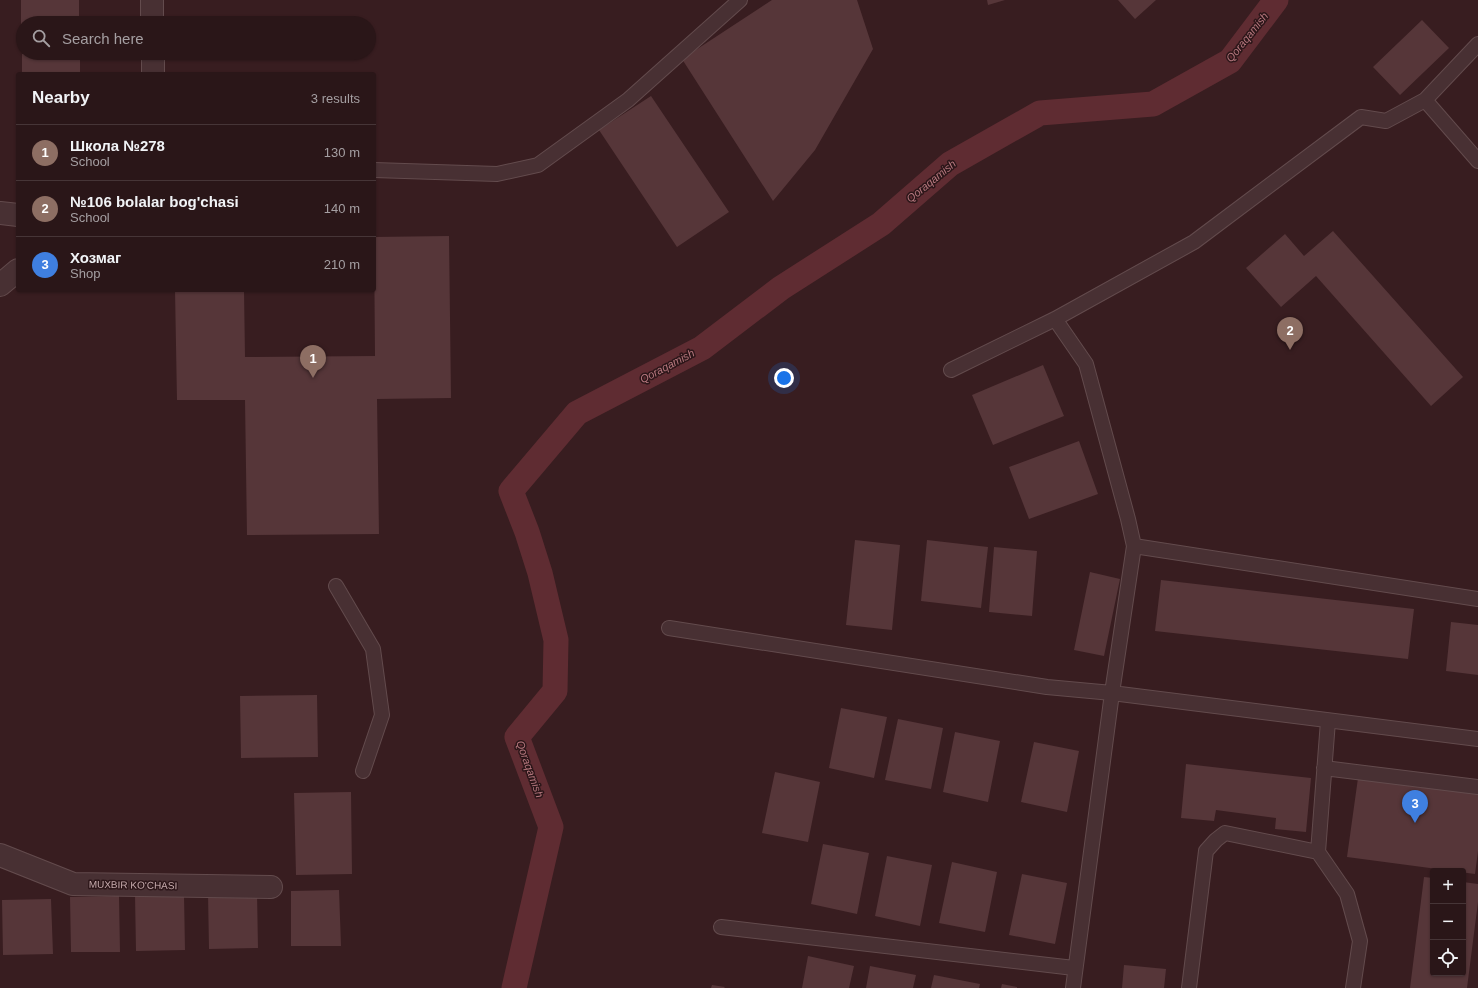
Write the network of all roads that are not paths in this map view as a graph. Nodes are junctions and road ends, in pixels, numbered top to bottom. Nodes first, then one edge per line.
1 (152, 0) edge
2 (740, 0) edge
3 (152, 16) edge
4 (1478, 44) edge
5 (153, 60) edge
6 (153, 72) edge
7 (1425, 100) junction
8 (1478, 161) edge
9 (376, 170) edge
10 (0, 213) edge
11 (16, 215) edge
12 (16, 272) edge
13 (0, 285) edge
14 (1055, 319) junction
15 (952, 370) dead end
16 (1134, 546) junction
17 (336, 586) dead end
18 (1478, 599) edge
19 (669, 628) dead end
20 (1112, 693) junction
21 (1328, 721) junction
22 (1478, 739) edge
23 (1324, 768) junction
24 (363, 772) dead end
25 (1478, 787) edge
26 (1318, 852) junction
27 (0, 855) edge
28 (271, 887) dead end
29 (721, 927) dead end
30 (1074, 968) junction
31 (1073, 988) edge
32 (1189, 988) edge
33 (1353, 988) edge

1 - 3 street
2 - 9 lane
4 - 7 lane
5 - 6 street
7 - 8 lane
7 - 14 lane
10 - 11 street
12 - 13 street
14 - 15 lane
14 - 16 lane
16 - 18 lane
16 - 20 lane
17 - 24 lane
19 - 20 lane
20 - 21 lane
20 - 30 lane
21 - 22 lane
21 - 23 lane
23 - 25 lane
23 - 26 lane
26 - 32 lane
26 - 33 lane
27 - 28 street, MUXBIR KO'CHASI
29 - 30 lane
30 - 31 lane

